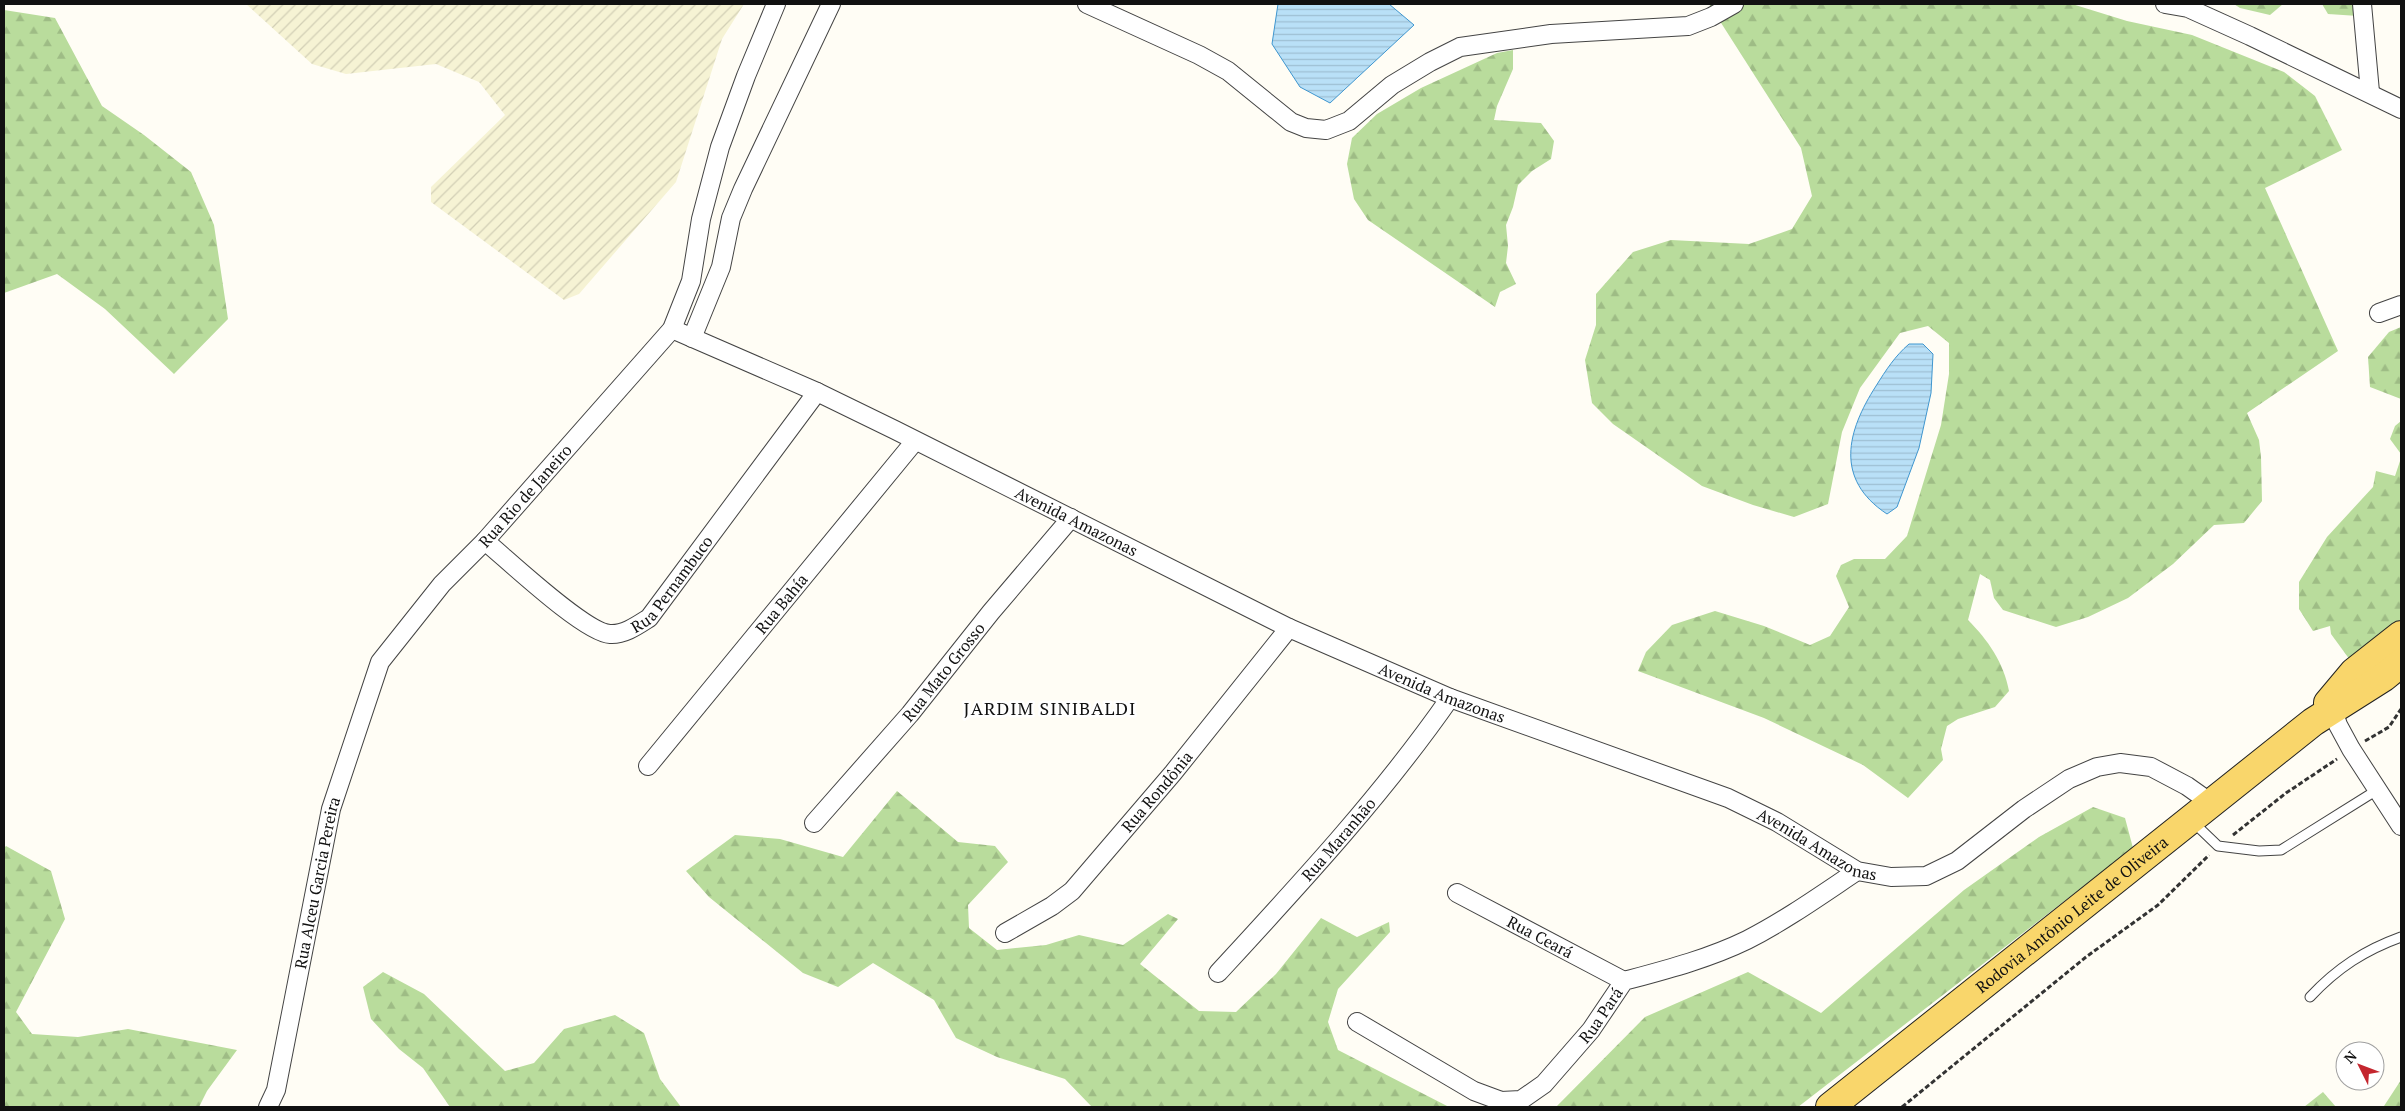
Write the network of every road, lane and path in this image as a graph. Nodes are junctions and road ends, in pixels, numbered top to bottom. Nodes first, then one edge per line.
1 (776, 4) edge
2 (831, 4) edge
3 (1087, 4) edge
4 (1734, 4) edge
5 (2165, 4) edge
6 (2362, 4) edge
7 (2370, 92) junction
8 (2401, 109) edge
9 (2401, 305) edge
10 (2379, 313) dead end
11 (672, 329) junction
12 (692, 338) junction
13 (817, 392) junction
14 (914, 441) junction
15 (1070, 518) junction
16 (484, 541) junction
17 (1289, 628) junction
18 (2401, 635) edge
19 (380, 662) joint
20 (2401, 663) edge
21 (1450, 698) junction
22 (2401, 709) edge
23 (2325, 711) junction
24 (2351, 749) junction
25 (648, 766) dead end
26 (2377, 790) junction
27 (2201, 812) junction
28 (814, 823) dead end
29 (2401, 826) edge
30 (2218, 846) junction
31 (1857, 871) junction
32 (1457, 893) dead end
33 (1005, 933) dead end
34 (2401, 936) edge
35 (1218, 973) dead end
36 (1624, 981) junction
37 (2310, 997) dead end
38 (1357, 1022) dead end
39 (268, 1107) edge
40 (1830, 1107) edge
41 (1902, 1107) edge

1 - 11 street, Rua Rio de Janeiro
2 - 12 street
3 - 4 street
5 - 7 street
6 - 7 street
7 - 8 street
9 - 10 street
11 - 12 street, Avenida Amazonas
11 - 16 street, Rua Rio de Janeiro
12 - 13 street, Avenida Amazonas
13 - 14 street, Avenida Amazonas
13 - 16 street, Rua Pernambuco
14 - 15 street, Avenida Amazonas
14 - 25 street, Rua Bahía
15 - 17 street, Avenida Amazonas
15 - 28 street, Rua Mato Grosso
16 - 19 street, Rua Rio de Janeiro
17 - 21 street, Avenida Amazonas
17 - 33 street, Rua Rondônia
18 - 23 main road, Rodovia Antônio Leite de Oliveira
19 - 39 street, Rua Alceu Garcia Pereira
20 - 23 main road, Rodovia Antônio Leite de Oliveira
21 - 31 street, Avenida Amazonas
21 - 35 street, Rua Maranhão
22 - 24 path
23 - 24 street
23 - 27 main road, Rodovia Antônio Leite de Oliveira
24 - 26 street
24 - 30 path
26 - 29 street
26 - 30 lane
27 - 30 lane
27 - 31 street, Avenida Amazonas
27 - 40 main road, Rodovia Antônio Leite de Oliveira
30 - 41 path
31 - 36 street, Rua Pará
32 - 36 street, Rua Ceará
34 - 37 lane
36 - 38 street, Rua Pará

